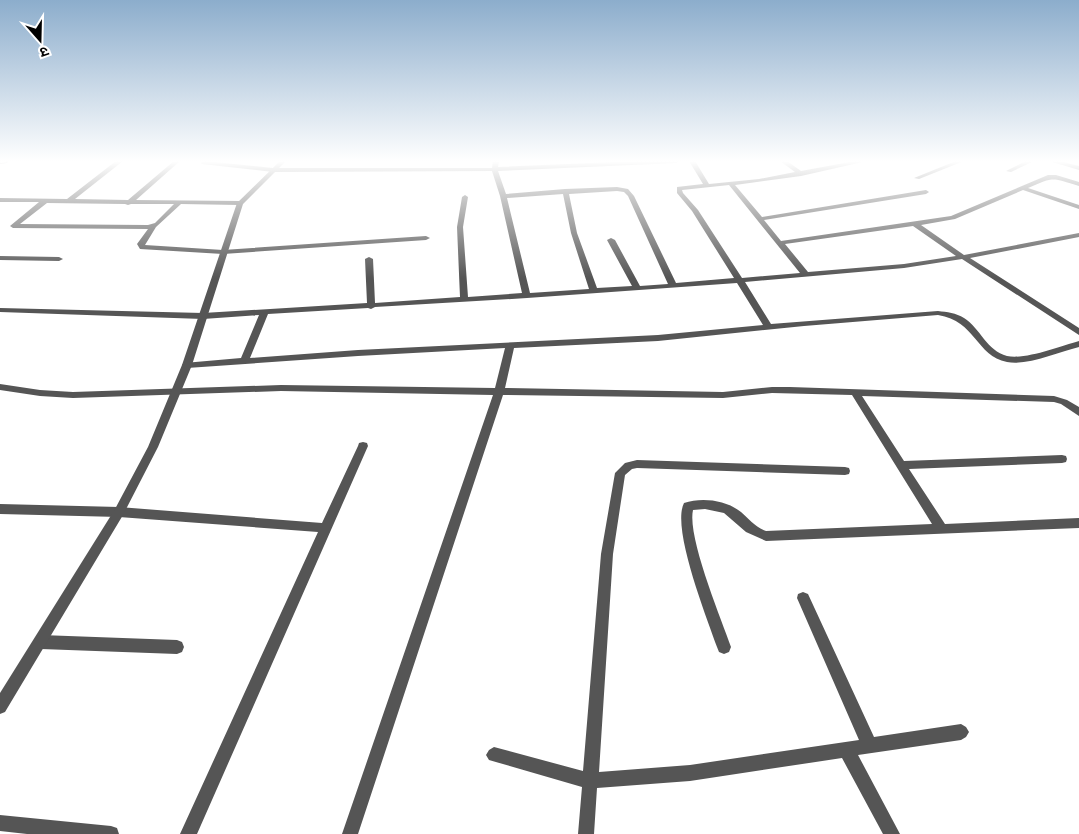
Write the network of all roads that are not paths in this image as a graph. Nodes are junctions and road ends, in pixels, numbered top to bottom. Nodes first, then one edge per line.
1 (0, 200) edge
2 (70, 200) edge
3 (132, 200) edge
4 (243, 200) edge
5 (465, 200) edge
6 (504, 200) edge
7 (567, 200) edge
8 (632, 200) edge
9 (686, 200) edge
10 (745, 200) edge
11 (877, 200) edge
12 (996, 200) edge
13 (1058, 200) edge
14 (44, 202) junction
15 (67, 202) junction
16 (128, 203) junction
17 (179, 203) junction
18 (240, 203) junction
19 (1079, 207) edge
20 (760, 219) junction
21 (915, 224) junction
22 (153, 227) junction
23 (1079, 235) edge
24 (426, 238) dead end
25 (611, 240) dead end
26 (779, 243) junction
27 (223, 252) junction
28 (0, 258) edge
29 (963, 258) junction
30 (59, 259) dead end
31 (369, 259) dead end
32 (806, 275) junction
33 (740, 280) junction
34 (673, 286) junction
35 (637, 288) junction
36 (594, 291) junction
37 (526, 296) junction
38 (464, 300) junction
39 (370, 307) junction
40 (0, 310) edge
41 (264, 312) junction
42 (203, 316) junction
43 (769, 327) junction
44 (1079, 332) edge
45 (1079, 344) edge
46 (510, 346) junction
47 (244, 362) junction
48 (188, 365) junction
49 (0, 387) edge
50 (176, 391) junction
51 (499, 392) junction
52 (855, 392) junction
53 (1079, 412) edge
54 (363, 446) dead end
55 (1062, 459) dead end
56 (901, 466) junction
57 (845, 472) dead end
58 (1, 510) edge
59 (119, 512) junction
60 (1079, 523) edge
61 (325, 528) junction
62 (941, 528) junction
63 (803, 598) dead end
64 (41, 642) junction
65 (177, 647) dead end
66 (724, 647) dead end
67 (0, 707) edge
68 (961, 732) dead end
69 (870, 746) junction
70 (846, 749) junction
71 (494, 755) dead end
72 (590, 781) junction
73 (0, 823) edge
74 (111, 834) edge
75 (188, 834) edge
76 (350, 834) edge
77 (586, 834) edge
78 (892, 834) edge

1 - 14 street
2 - 15 street
3 - 16 street
4 - 18 street
5 - 38 street
6 - 37 street
7 - 36 street
8 - 34 street
9 - 33 street
10 - 20 street
11 - 20 street
12 - 21 street
13 - 19 street
14 - 15 street
14 - 22 street
15 - 16 street
16 - 17 street
17 - 18 street
17 - 22 street
18 - 27 street
20 - 26 street
21 - 26 street
21 - 29 street
22 - 27 street
23 - 29 street
24 - 27 street
25 - 35 street
26 - 32 street
27 - 42 street
28 - 30 street
29 - 32 street
29 - 44 street
31 - 39 street
32 - 33 street
33 - 34 street
33 - 43 street
34 - 35 street
35 - 36 street
36 - 37 street
37 - 38 street
38 - 39 street
39 - 41 street
40 - 42 street
41 - 42 street
41 - 47 street
42 - 48 street
43 - 45 street
43 - 46 street
46 - 47 street
46 - 51 street
47 - 48 street
48 - 50 street
49 - 50 street
50 - 51 street
50 - 59 street
51 - 52 street
51 - 76 street
52 - 53 street
52 - 56 street
54 - 61 street
55 - 56 street
56 - 62 street
57 - 72 street
58 - 59 street
59 - 61 street
59 - 64 street
60 - 62 street
61 - 75 street
62 - 66 street
63 - 69 street
64 - 65 street
64 - 67 street
68 - 69 street
69 - 70 street
70 - 72 street
70 - 78 street
71 - 72 street
72 - 77 street
73 - 74 street

